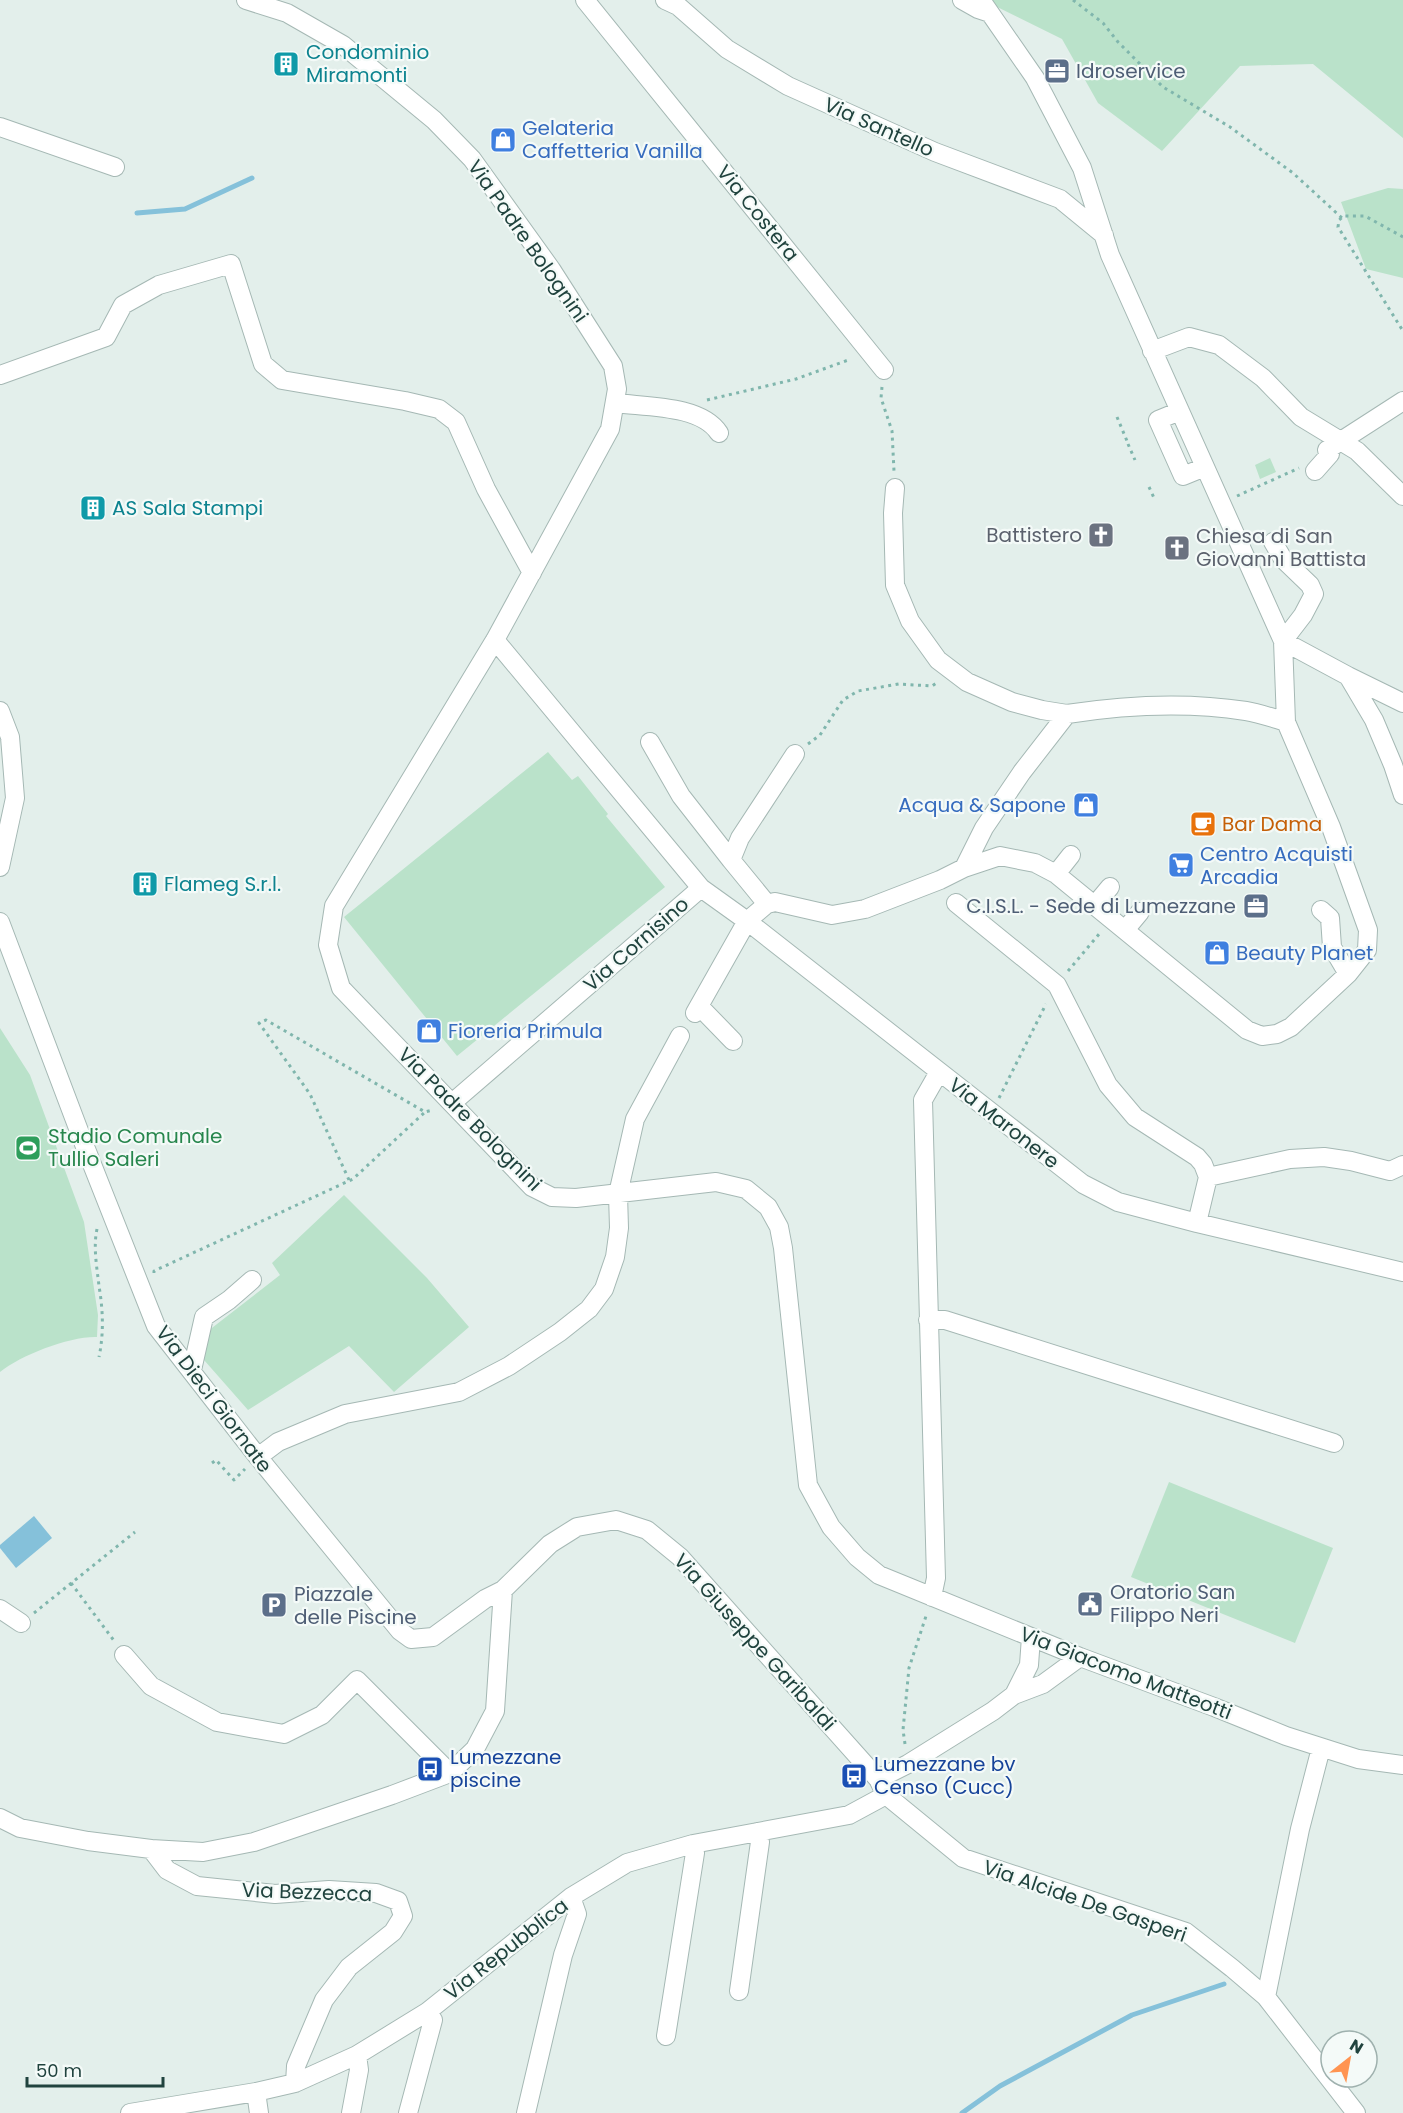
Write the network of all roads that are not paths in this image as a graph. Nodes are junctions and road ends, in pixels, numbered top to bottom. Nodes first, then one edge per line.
1 (246, 0) edge
2 (585, 0) edge
3 (664, 0) edge
4 (962, 0) edge
5 (985, 7) edge
6 (0, 126) edge
7 (115, 167) dead end
8 (1104, 235) junction
9 (1152, 351) junction
10 (885, 370) road end
11 (0, 375) edge
12 (1403, 401) edge
13 (616, 403) junction
14 (1180, 411) junction
15 (719, 433) dead end
16 (1333, 446) junction
17 (1205, 466) junction
18 (1315, 471) dead end
19 (895, 488) road end
20 (1403, 496) edge
21 (1273, 542) dead end
22 (532, 573) junction
23 (495, 640) junction
24 (1283, 641) junction
25 (1348, 676) junction
26 (1403, 703) edge
27 (0, 711) edge
28 (1067, 714) junction
29 (1286, 722) junction
30 (650, 742) dead end
31 (795, 754) road end
32 (1403, 795) edge
33 (1071, 855) dead end
34 (731, 860) junction
35 (0, 867) edge
36 (964, 868) junction
37 (1056, 874) junction
38 (1110, 887) dead end
39 (701, 888) junction
40 (956, 903) dead end
41 (767, 904) junction
42 (1095, 906) junction
43 (1321, 910) dead end
44 (1140, 912) dead end
45 (747, 921) junction
46 (0, 922) edge
47 (1119, 925) junction
48 (1348, 974) junction
49 (680, 1036) dead end
50 (733, 1041) dead end
51 (939, 1072) junction
52 (452, 1103) junction
53 (1403, 1165) edge
54 (1208, 1177) junction
55 (618, 1194) junction
56 (1197, 1223) junction
57 (1403, 1272) edge
58 (252, 1280) dead end
59 (928, 1320) junction
60 (192, 1370) junction
61 (1334, 1443) dead end
62 (258, 1457) junction
63 (503, 1590) junction
64 (932, 1597) junction
65 (0, 1610) edge
66 (21, 1623) road end
67 (1031, 1637) junction
68 (124, 1655) road end
69 (1080, 1657) junction
70 (1014, 1695) junction
71 (1321, 1748) junction
72 (1403, 1765) edge
73 (450, 1773) junction
74 (882, 1787) junction
75 (0, 1818) edge
76 (757, 1832) junction
77 (693, 1844) junction
78 (151, 1849) junction
79 (571, 1897) junction
80 (739, 1990) dead end
81 (1266, 1997) junction
82 (427, 2012) junction
83 (666, 2036) dead end
84 (357, 2055) junction
85 (295, 2083) junction
86 (256, 2092) junction
87 (129, 2113) edge
88 (259, 2113) edge
89 (351, 2113) edge
90 (408, 2113) edge
91 (526, 2113) edge
92 (1356, 2113) edge

1 - 13 street, Via Padre Bolognini
2 - 10 street, Via Costera
3 - 8 street, Via Santello
4 - 5 street
5 - 8 street
6 - 7 street
8 - 9 street
9 - 14 street
9 - 16 street
11 - 22 street
12 - 16 street
13 - 15 street
13 - 22 street, Via Padre Bolognini
14 - 17 street
14 - 17 street
16 - 18 street
16 - 20 street
17 - 24 street
19 - 28 street
21 - 24 street
22 - 23 street, Via Padre Bolognini
23 - 39 street
23 - 52 street, Via Padre Bolognini
24 - 25 street
24 - 29 street
25 - 26 street
25 - 32 street
27 - 35 street
28 - 29 street
28 - 36 street
29 - 48 street
30 - 34 street
31 - 34 street
33 - 37 street
34 - 41 street
36 - 37 street
36 - 41 street
37 - 42 street
38 - 42 street
39 - 45 street, Via Cornisino
39 - 52 street, Via Cornisino
40 - 54 street
41 - 45 street
42 - 47 street
43 - 48 street
44 - 47 street
45 - 50 street
45 - 51 street, Via Cornisino
46 - 60 street, Via Dieci Giornate
47 - 48 street
49 - 55 street
51 - 56 street, Via Maronere
51 - 59 street, Via Maronere
52 - 55 street, Via Padre Bolognini
53 - 54 street
54 - 56 street
55 - 62 street
55 - 64 street, Via Padre Bolognini
56 - 57 street, Via Maronere
58 - 60 street
59 - 61 street
59 - 64 street, Via Maronere
60 - 62 street, Via Dieci Giornate
62 - 63 street, Via Dieci Giornate
63 - 73 street
63 - 74 street, Via Giuseppe Garibaldi
64 - 67 street, Via Giacomo Matteotti
65 - 66 street
67 - 69 street, Via Giacomo Matteotti
67 - 70 street
68 - 73 street
69 - 70 street
69 - 71 street, Via Giacomo Matteotti
70 - 74 street
71 - 72 street, Via Giacomo Matteotti
71 - 81 street
73 - 78 street
74 - 76 street, Via Repubblica
74 - 81 street, Via Alcide De Gasperi
75 - 78 street
76 - 77 street, Via Repubblica
76 - 80 street
77 - 79 street, Via Repubblica
77 - 83 street
78 - 85 street, Via Bezzecca
79 - 82 street, Via Repubblica
79 - 91 street
81 - 92 street, Via Alcide De Gasperi
82 - 84 street, Via Repubblica
82 - 90 street
84 - 85 street, Via Repubblica
84 - 89 street
85 - 86 street, Via Repubblica
86 - 87 street, Via Repubblica
86 - 88 street

